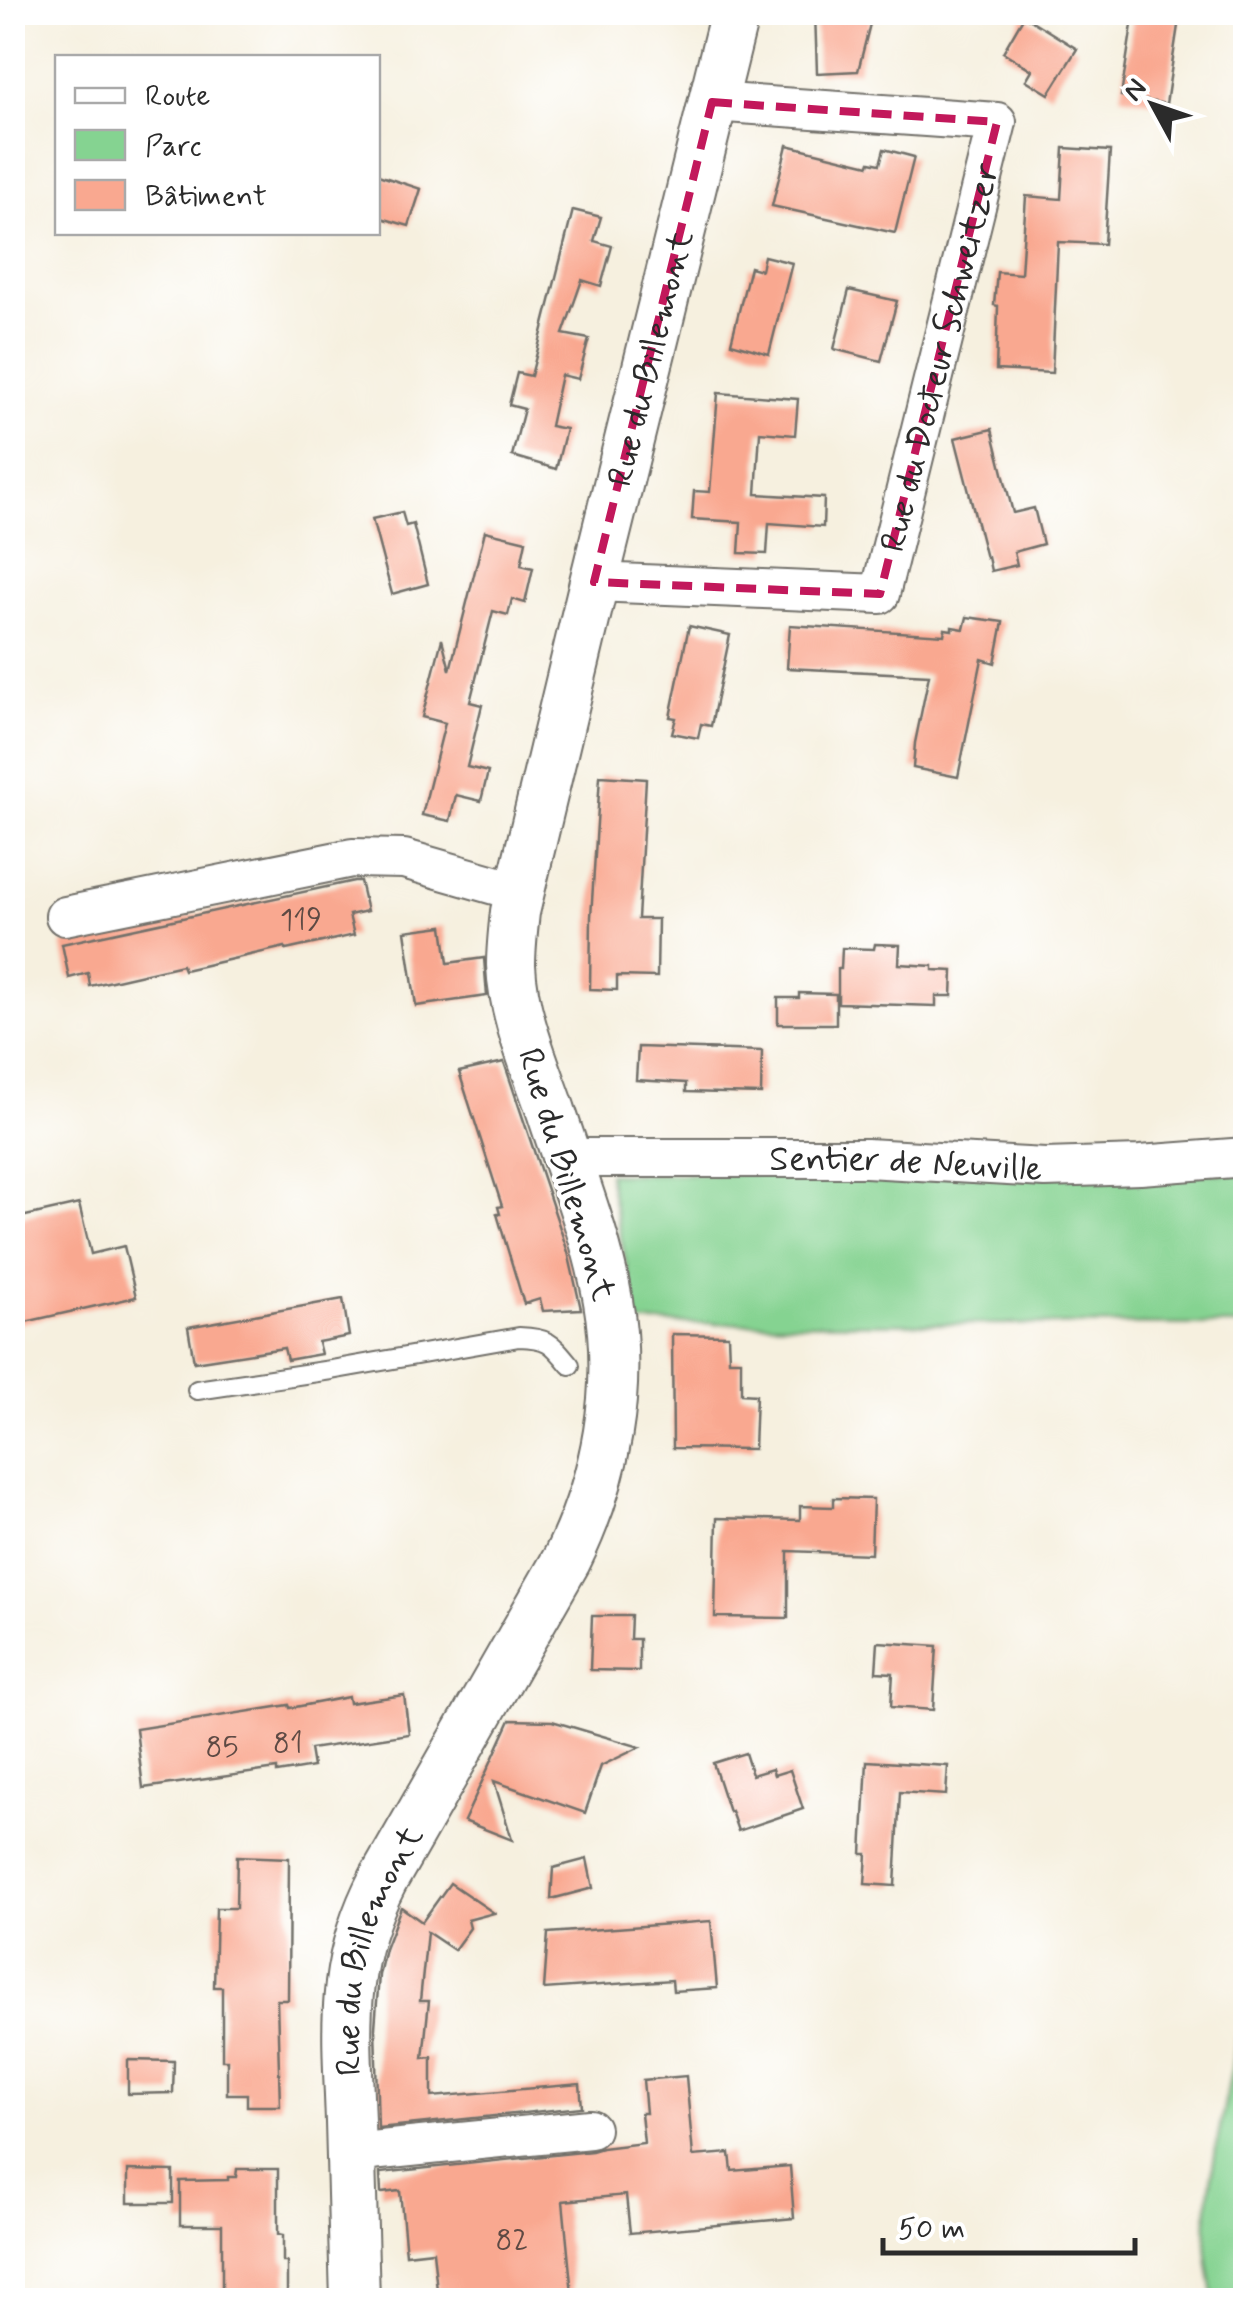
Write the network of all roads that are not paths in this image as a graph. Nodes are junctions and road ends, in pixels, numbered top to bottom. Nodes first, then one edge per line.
1 (735, 12) edge
2 (712, 102) junction
3 (594, 582) junction
4 (518, 892) junction
5 (65, 916) dead end
6 (1246, 1157) edge
7 (566, 1158) junction
8 (570, 1366) dead end
9 (197, 1390) dead end
10 (590, 2128) dead end
11 (351, 2154) junction
12 (354, 2300) edge

1 - 2 street, Rue du Billemont
2 - 3 street, Rue du Billemont
2 - 3 street, Rue du Docteur Schweitzer
3 - 4 street, Rue du Billemont
4 - 5 street
4 - 7 street, Rue du Billemont
6 - 7 street, Sentier de Neuville
7 - 11 street, Rue du Billemont
8 - 9 lane
10 - 11 street
11 - 12 street, Rue du Billemont

